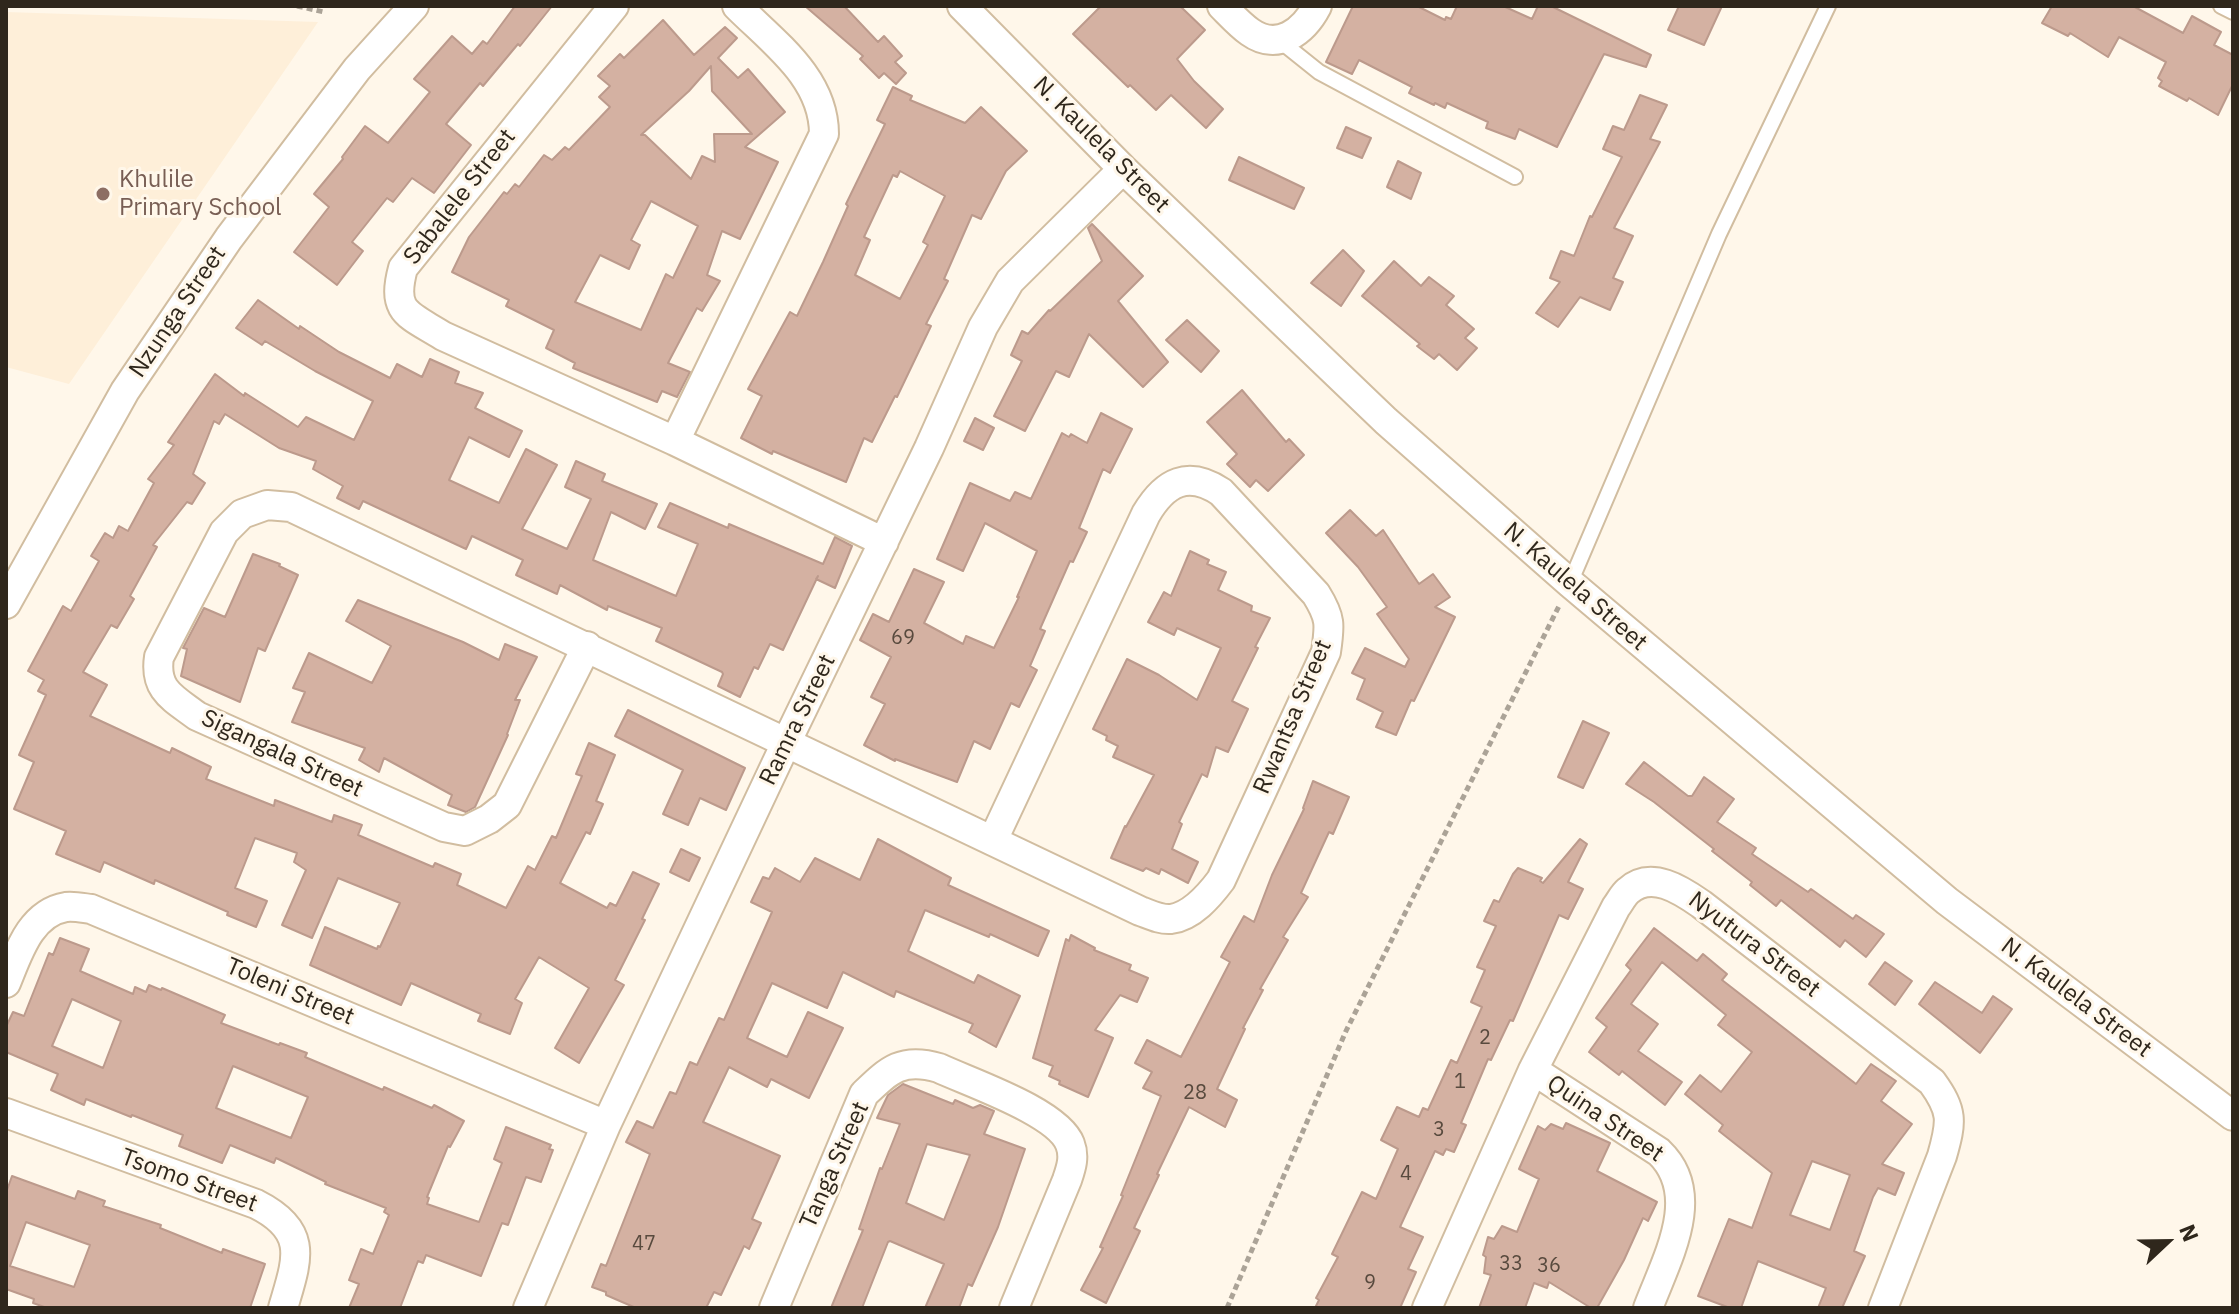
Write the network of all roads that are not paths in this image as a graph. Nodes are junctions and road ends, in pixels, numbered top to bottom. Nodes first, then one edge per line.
1 (414, 6) edge
2 (614, 6) edge
3 (737, 6) edge
4 (962, 6) edge
5 (1222, 6) edge
6 (1317, 6) edge
7 (1828, 6) edge
8 (2221, 6) edge
9 (2233, 12) edge
10 (1279, 40) junction
11 (1123, 169) junction
12 (1515, 177) dead end
13 (675, 441) junction
14 (884, 542) junction
15 (1570, 583) junction
16 (6, 604) edge
17 (587, 646) junction
18 (786, 743) junction
19 (993, 840) junction
20 (6, 983) edge
21 (1533, 1070) junction
22 (6, 1113) edge
23 (2233, 1116) edge
24 (606, 1125) junction
25 (534, 1306) edge
26 (283, 1308) edge
27 (774, 1308) edge
28 (1014, 1308) edge
29 (1427, 1308) edge
30 (1648, 1308) edge
31 (1883, 1308) edge

1 - 16 street, Nzunga Street
2 - 13 street, Sabalele Street
3 - 13 street
4 - 11 street, N. Kaulela Street
5 - 10 street
6 - 10 street
7 - 15 lane
8 - 9 lane
10 - 12 lane
11 - 14 street, Ramra Street
11 - 15 street, N. Kaulela Street
13 - 14 street, Sabalele Street
14 - 18 street, Ramra Street
15 - 23 street, N. Kaulela Street
17 - 17 street, Sigangala Street
17 - 18 street, Sigangala Street
18 - 19 street, Rwantsa Street
18 - 24 street, Ramra Street
19 - 19 street, Rwantsa Street
20 - 24 street, Toleni Street
21 - 29 street, Nyutura Street
21 - 30 street, Quina Street
21 - 31 street, Nyutura Street
22 - 26 street, Tsomo Street
24 - 25 street, Ramra Street
27 - 28 street, Tanga Street

